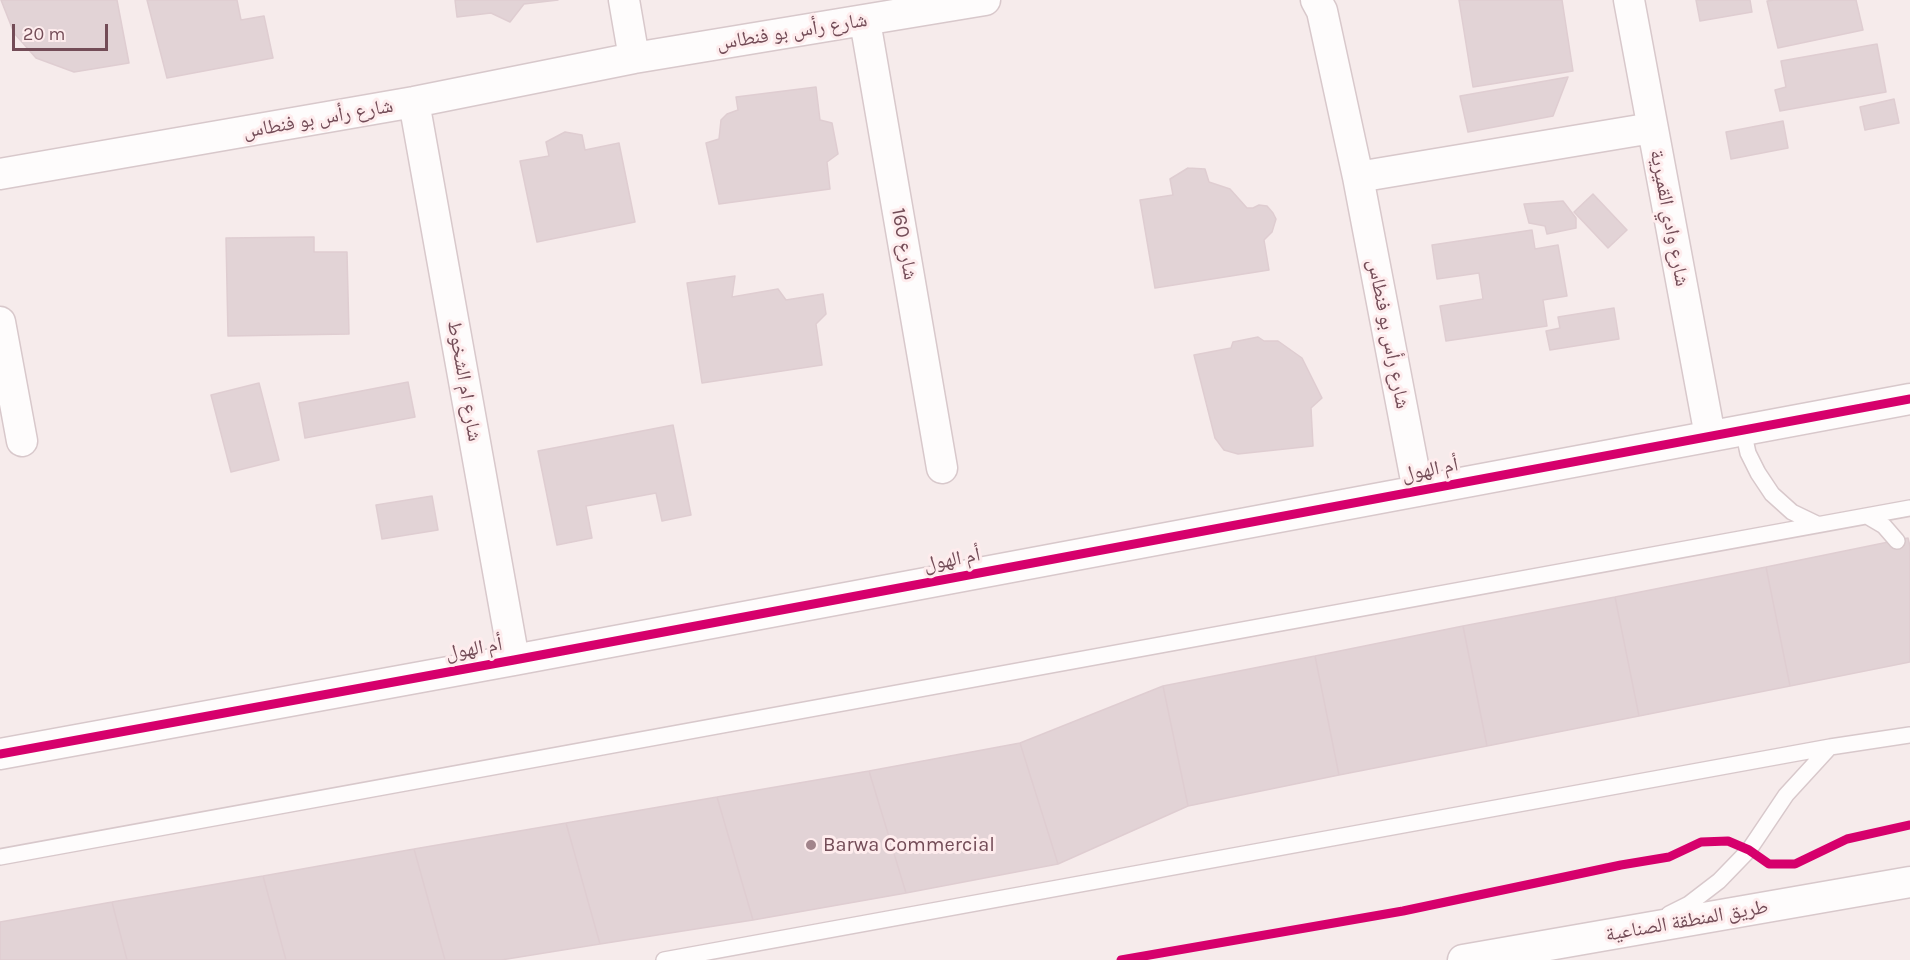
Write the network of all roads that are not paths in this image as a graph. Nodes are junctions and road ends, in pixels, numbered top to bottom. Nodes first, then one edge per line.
1 (624, 0) edge
2 (985, 0) edge
3 (1316, 0) edge
4 (1629, 0) edge
5 (865, 21) junction
6 (634, 58) junction
7 (414, 102) junction
8 (1652, 128) junction
9 (0, 174) edge
10 (1358, 177) junction
11 (0, 322) edge
12 (1910, 399) edge
13 (1743, 430) junction
14 (1710, 436) junction
15 (22, 441) dead end
16 (942, 468) dead end
17 (1418, 491) junction
18 (1910, 508) edge
19 (1867, 516) junction
20 (1817, 525) junction
21 (1897, 541) dead end
22 (514, 660) junction
23 (1910, 735) edge
24 (1830, 747) junction
25 (0, 754) edge
26 (0, 857) edge
27 (1910, 882) edge
28 (1636, 930) junction
29 (664, 960) edge
30 (1463, 960) edge

1 - 6 street
2 - 5 street, شارع رأس بو فنطاس
3 - 10 street, شارع رأس بو فنطاس
4 - 8 street, شارع وادي القميرية
5 - 6 street, شارع رأس بو فنطاس
5 - 16 street, شارع 160
6 - 7 street, شارع رأس بو فنطاس
7 - 9 street, شارع رأس بو فنطاس
7 - 22 street, شارع ام الشخوط
8 - 10 street
8 - 14 street, شارع وادي القميرية
10 - 17 street, شارع رأس بو فنطاس
11 - 15 street
12 - 13 street, أم الهول
13 - 14 street, أم الهول
13 - 20 lane
14 - 17 street, أم الهول
17 - 22 street, أم الهول
18 - 19 lane
19 - 20 lane
19 - 21 lane
20 - 26 lane
22 - 25 street, أم الهول
23 - 24 lane
24 - 28 lane
24 - 29 lane
27 - 28 street, طريق المنطقة الصناعية
28 - 30 street, طريق المنطقة الصناعية

